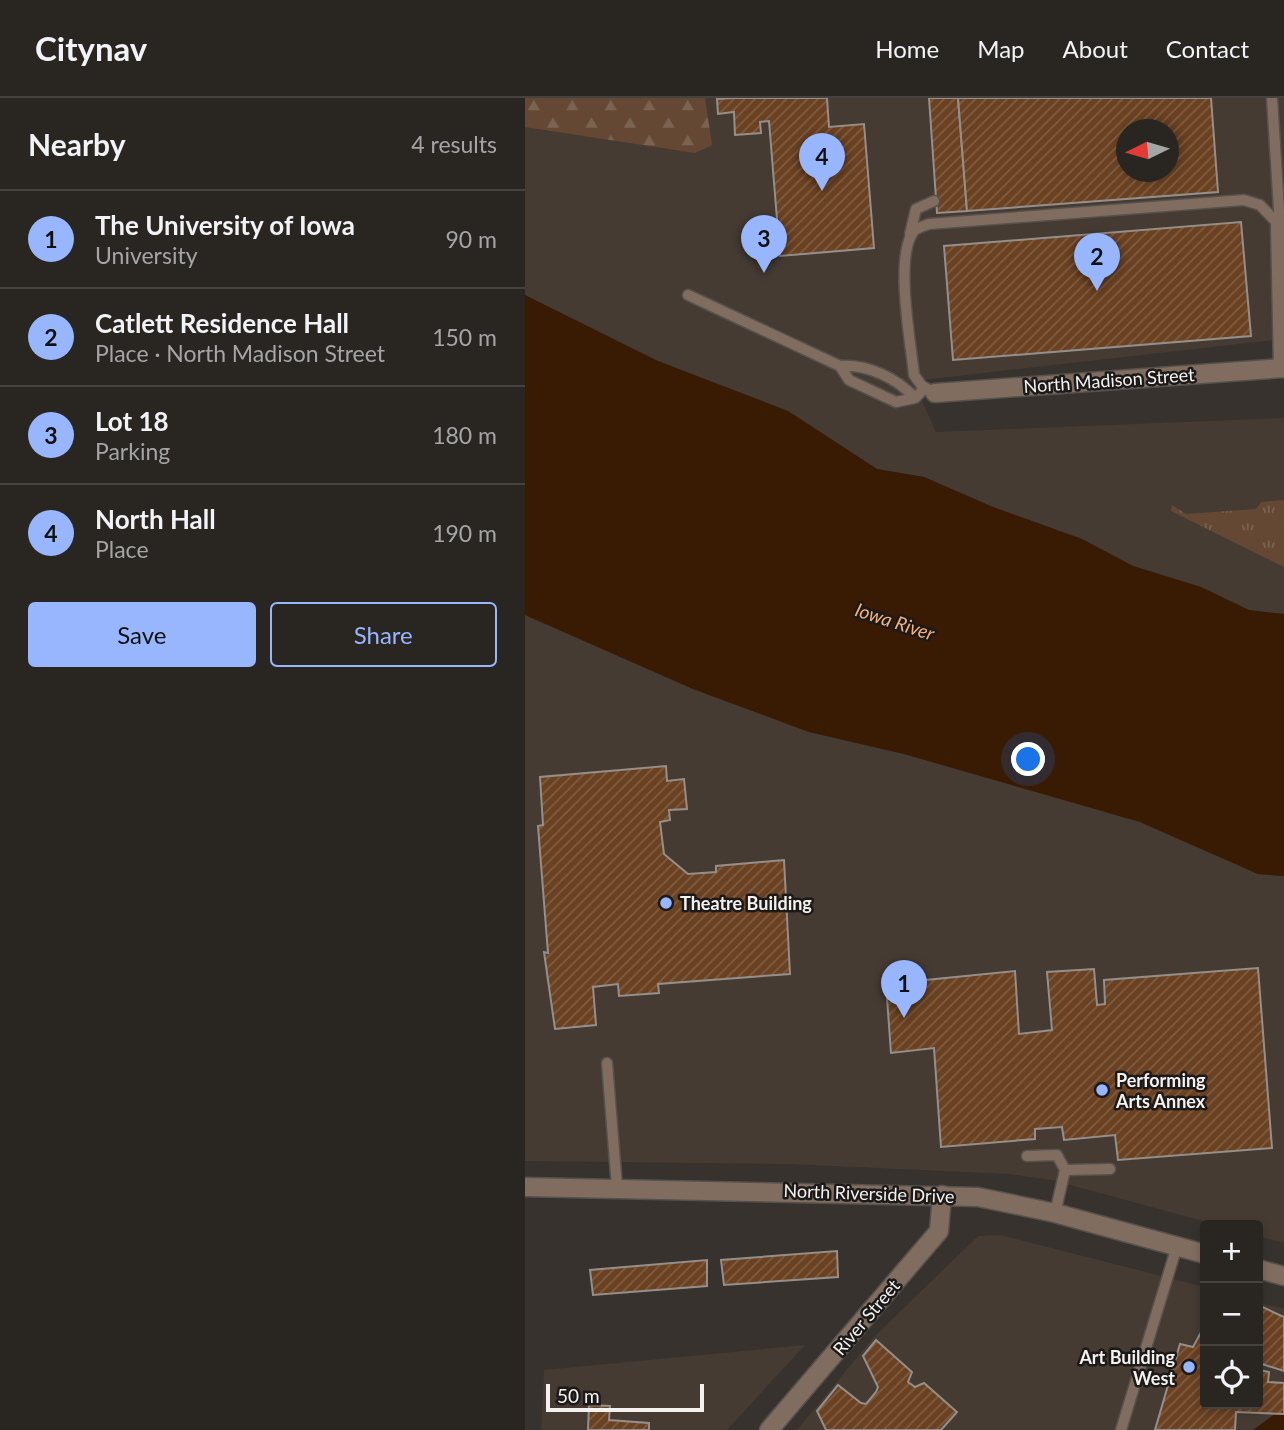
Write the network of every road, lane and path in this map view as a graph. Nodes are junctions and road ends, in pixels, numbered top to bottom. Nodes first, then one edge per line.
1 (1272, 98) edge
2 (934, 201) dead end
3 (1280, 226) junction
4 (907, 244) junction
5 (688, 295) dead end
6 (840, 366) junction
7 (1283, 368) edge
8 (930, 391) junction
9 (915, 398) junction
10 (607, 1063) dead end
11 (1027, 1156) dead end
12 (1110, 1169) dead end
13 (1065, 1170) junction
14 (525, 1187) edge
15 (617, 1187) junction
16 (941, 1195) junction
17 (1055, 1213) junction
18 (1177, 1246) junction
19 (1200, 1253) edge
20 (1263, 1270) edge
21 (1284, 1276) edge
22 (769, 1430) edge
23 (1121, 1430) edge

1 - 3 lane
2 - 4 lane
3 - 4 lane
3 - 7 street
4 - 8 lane
5 - 6 lane
6 - 9 lane
6 - 9 lane
7 - 8 street, North Madison Street
8 - 9 lane
10 - 15 lane
11 - 13 lane
12 - 13 lane
13 - 17 lane
14 - 15 street, North Riverside Drive
15 - 16 street, North Riverside Drive
16 - 17 street, North Riverside Drive
16 - 22 street, River Street
17 - 18 street, North Riverside Drive
18 - 19 street, North Riverside Drive
18 - 23 lane
20 - 21 street

